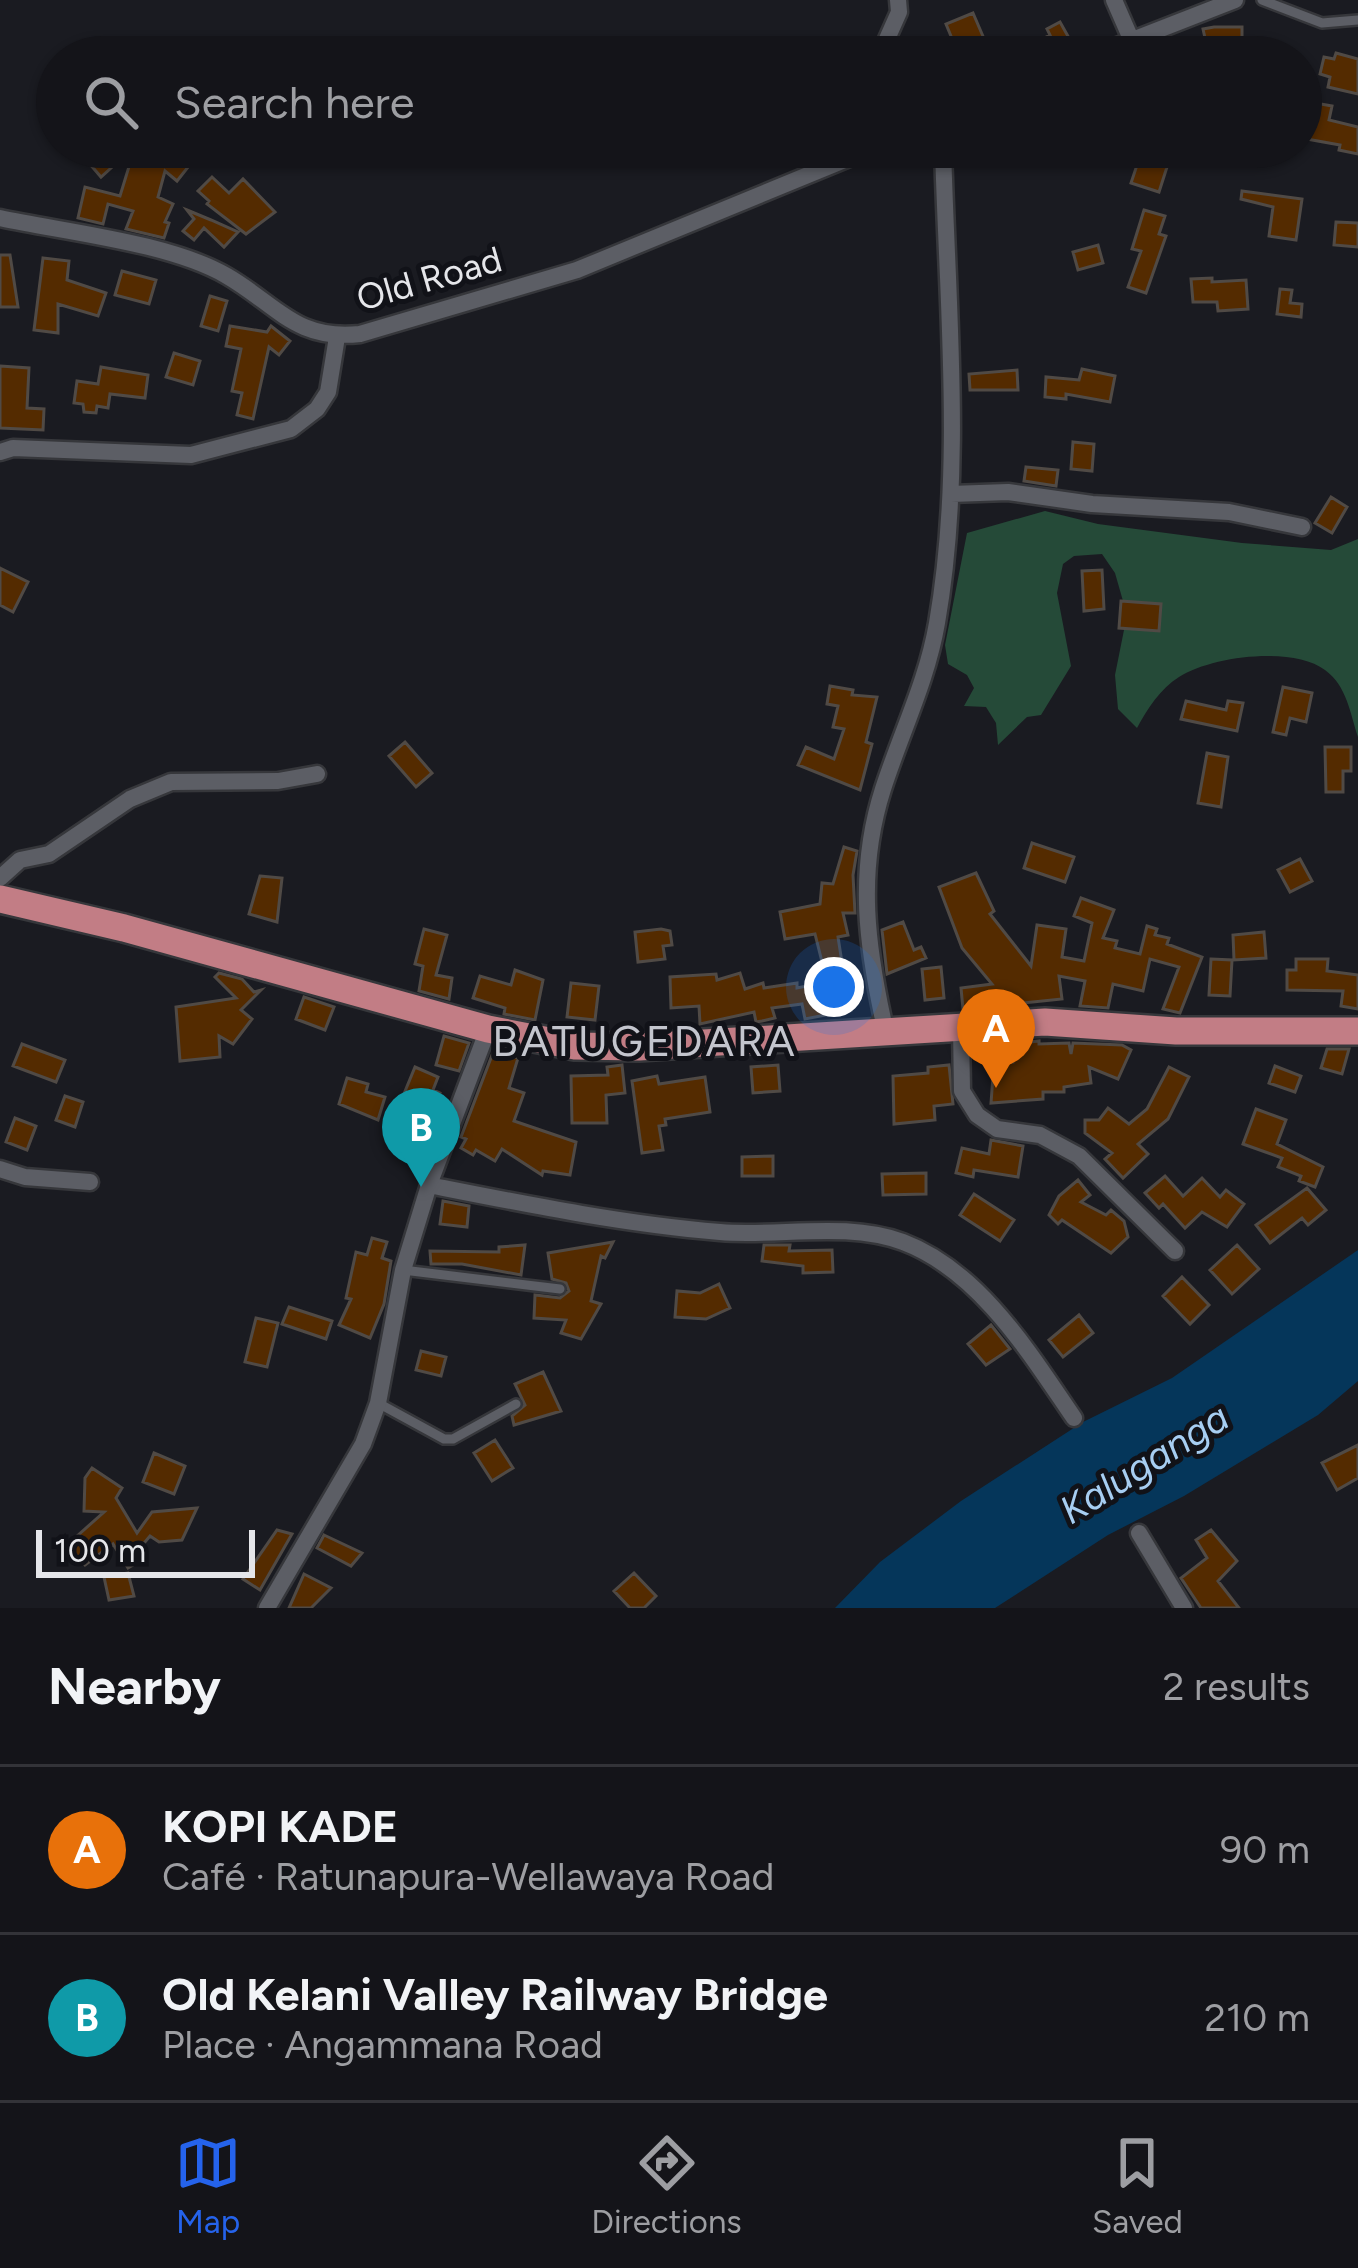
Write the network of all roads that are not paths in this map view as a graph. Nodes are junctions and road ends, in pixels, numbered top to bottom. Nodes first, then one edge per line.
1 (898, 0) edge
2 (1114, 0) edge
3 (1235, 0) edge
4 (1262, 0) edge
5 (1358, 20) edge
6 (888, 36) edge
7 (1130, 36) edge
8 (1139, 36) edge
9 (823, 168) edge
10 (944, 168) edge
11 (0, 218) edge
12 (337, 337) junction
13 (0, 452) edge
14 (952, 494) junction
15 (1301, 527) dead end
16 (317, 774) dead end
17 (0, 878) edge
18 (0, 898) edge
19 (961, 1027) junction
20 (488, 1029) junction
21 (1358, 1031) edge
22 (886, 1033) junction
23 (0, 1168) edge
24 (90, 1182) dead end
25 (429, 1185) junction
26 (1174, 1252) dead end
27 (403, 1270) junction
28 (560, 1289) dead end
29 (378, 1403) junction
30 (516, 1404) dead end
31 (1074, 1418) dead end
32 (1139, 1534) dead end
33 (269, 1607) edge
34 (1184, 1608) edge

1 - 6 street
2 - 7 street
3 - 8 street
4 - 5 lane
9 - 12 street, Old Road
10 - 14 street
11 - 12 street, Old Road
12 - 13 street
14 - 15 street
14 - 22 street
16 - 17 street
18 - 20 highway
19 - 21 highway
19 - 22 highway
19 - 26 street
20 - 22 highway
20 - 25 street
23 - 24 street
25 - 27 street
25 - 31 street
27 - 28 lane
27 - 29 street
29 - 30 lane
29 - 33 street
32 - 34 street

